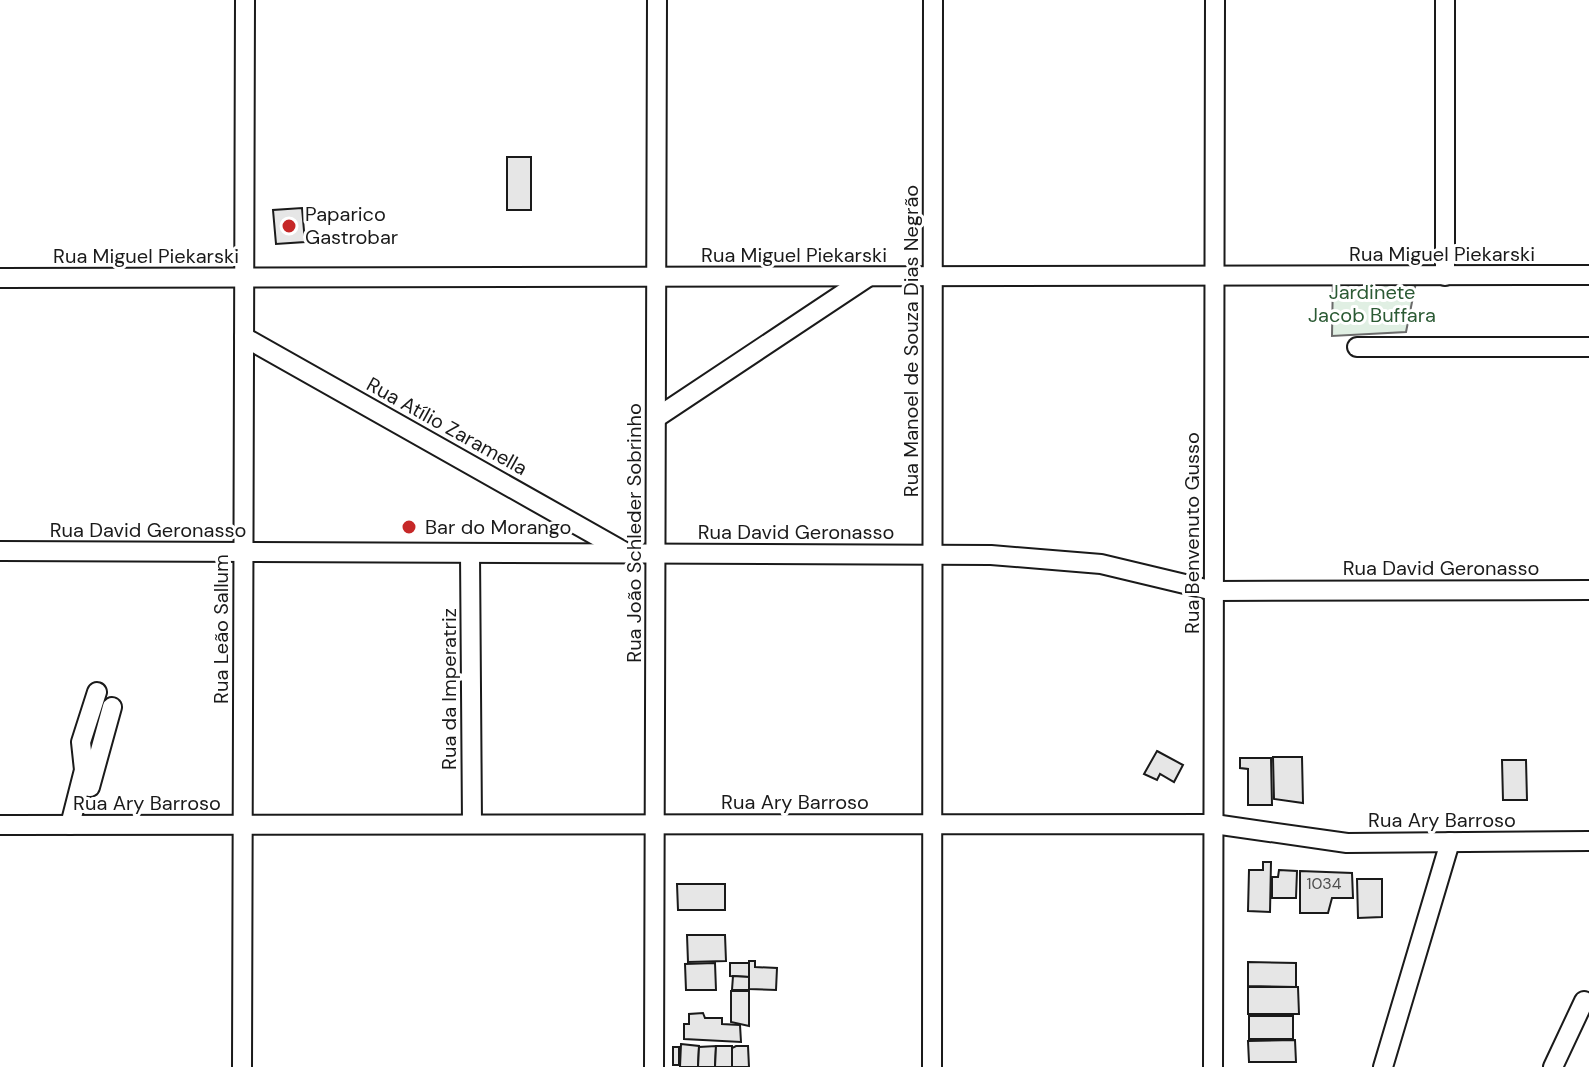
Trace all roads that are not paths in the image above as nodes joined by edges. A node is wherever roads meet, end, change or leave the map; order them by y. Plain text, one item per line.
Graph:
1 (245, 0) edge
2 (657, 0) edge
3 (933, 0) edge
4 (1215, 0) edge
5 (1445, 0) edge
6 (1589, 275) edge
7 (1215, 276) junction
8 (1445, 276) junction
9 (657, 277) junction
10 (868, 277) junction
11 (933, 277) junction
12 (0, 278) edge
13 (244, 278) junction
14 (244, 337) junction
15 (1357, 347) dead end
16 (1589, 347) edge
17 (656, 418) junction
18 (0, 551) edge
19 (243, 552) junction
20 (470, 553) junction
21 (628, 554) junction
22 (656, 554) junction
23 (933, 555) junction
24 (1589, 590) edge
25 (1214, 591) junction
26 (97, 692) dead end
27 (112, 707) dead end
28 (472, 824) junction
29 (655, 824) junction
30 (932, 824) junction
31 (1214, 824) junction
32 (0, 825) edge
33 (76, 825) junction
34 (243, 825) junction
35 (1589, 841) edge
36 (1450, 842) junction
37 (1584, 1001) dead end
38 (242, 1067) edge
39 (654, 1067) edge
40 (932, 1067) edge
41 (1213, 1067) edge
42 (1383, 1067) edge
43 (1553, 1067) edge

1 - 13 street, Rua Leão Sallum
2 - 9 street, Rua João Schleder Sobrinho
3 - 11 street, Rua Manoel de Souza Dias Negrão
4 - 7 street, Rua Benvenuto Gusso
5 - 8 street
6 - 8 street, Rua Miguel Piekarski
7 - 8 street, Rua Miguel Piekarski
7 - 11 street, Rua Miguel Piekarski
7 - 25 street, Rua Benvenuto Gusso
9 - 10 street, Rua Miguel Piekarski
9 - 13 street, Rua Miguel Piekarski
9 - 17 street, Rua João Schleder Sobrinho
10 - 11 street, Rua Miguel Piekarski
10 - 17 street
11 - 23 street, Rua Manoel de Souza Dias Negrão
12 - 13 street, Rua Miguel Piekarski
13 - 14 street, Rua Leão Sallum
14 - 19 street, Rua Leão Sallum
14 - 21 street, Rua Atílio Zaramella
15 - 16 street
17 - 22 street, Rua João Schleder Sobrinho
18 - 19 street, Rua David Geronasso
19 - 20 street, Rua David Geronasso
19 - 34 street, Rua Leão Sallum
20 - 21 street, Rua David Geronasso
20 - 28 street, Rua da Imperatriz
21 - 22 street, Rua David Geronasso
22 - 23 street, Rua David Geronasso
22 - 29 street, Rua João Schleder Sobrinho
23 - 25 street, Rua David Geronasso
23 - 30 street, Rua Manoel de Souza Dias Negrão
24 - 25 street, Rua David Geronasso
25 - 31 street, Rua Benvenuto Gusso
26 - 33 street
27 - 33 street
28 - 29 street, Rua Ary Barroso
28 - 34 street, Rua Ary Barroso
29 - 30 street, Rua Ary Barroso
29 - 39 street, Rua João Schleder Sobrinho
30 - 31 street, Rua Ary Barroso
30 - 40 street, Rua Manoel de Souza Dias Negrão
31 - 36 street, Rua Ary Barroso
31 - 41 street, Rua Benvenuto Gusso
32 - 33 street, Rua Ary Barroso
33 - 34 street, Rua Ary Barroso
34 - 38 street, Rua Leão Sallum
35 - 36 street, Rua Ary Barroso
36 - 42 street
37 - 43 street

